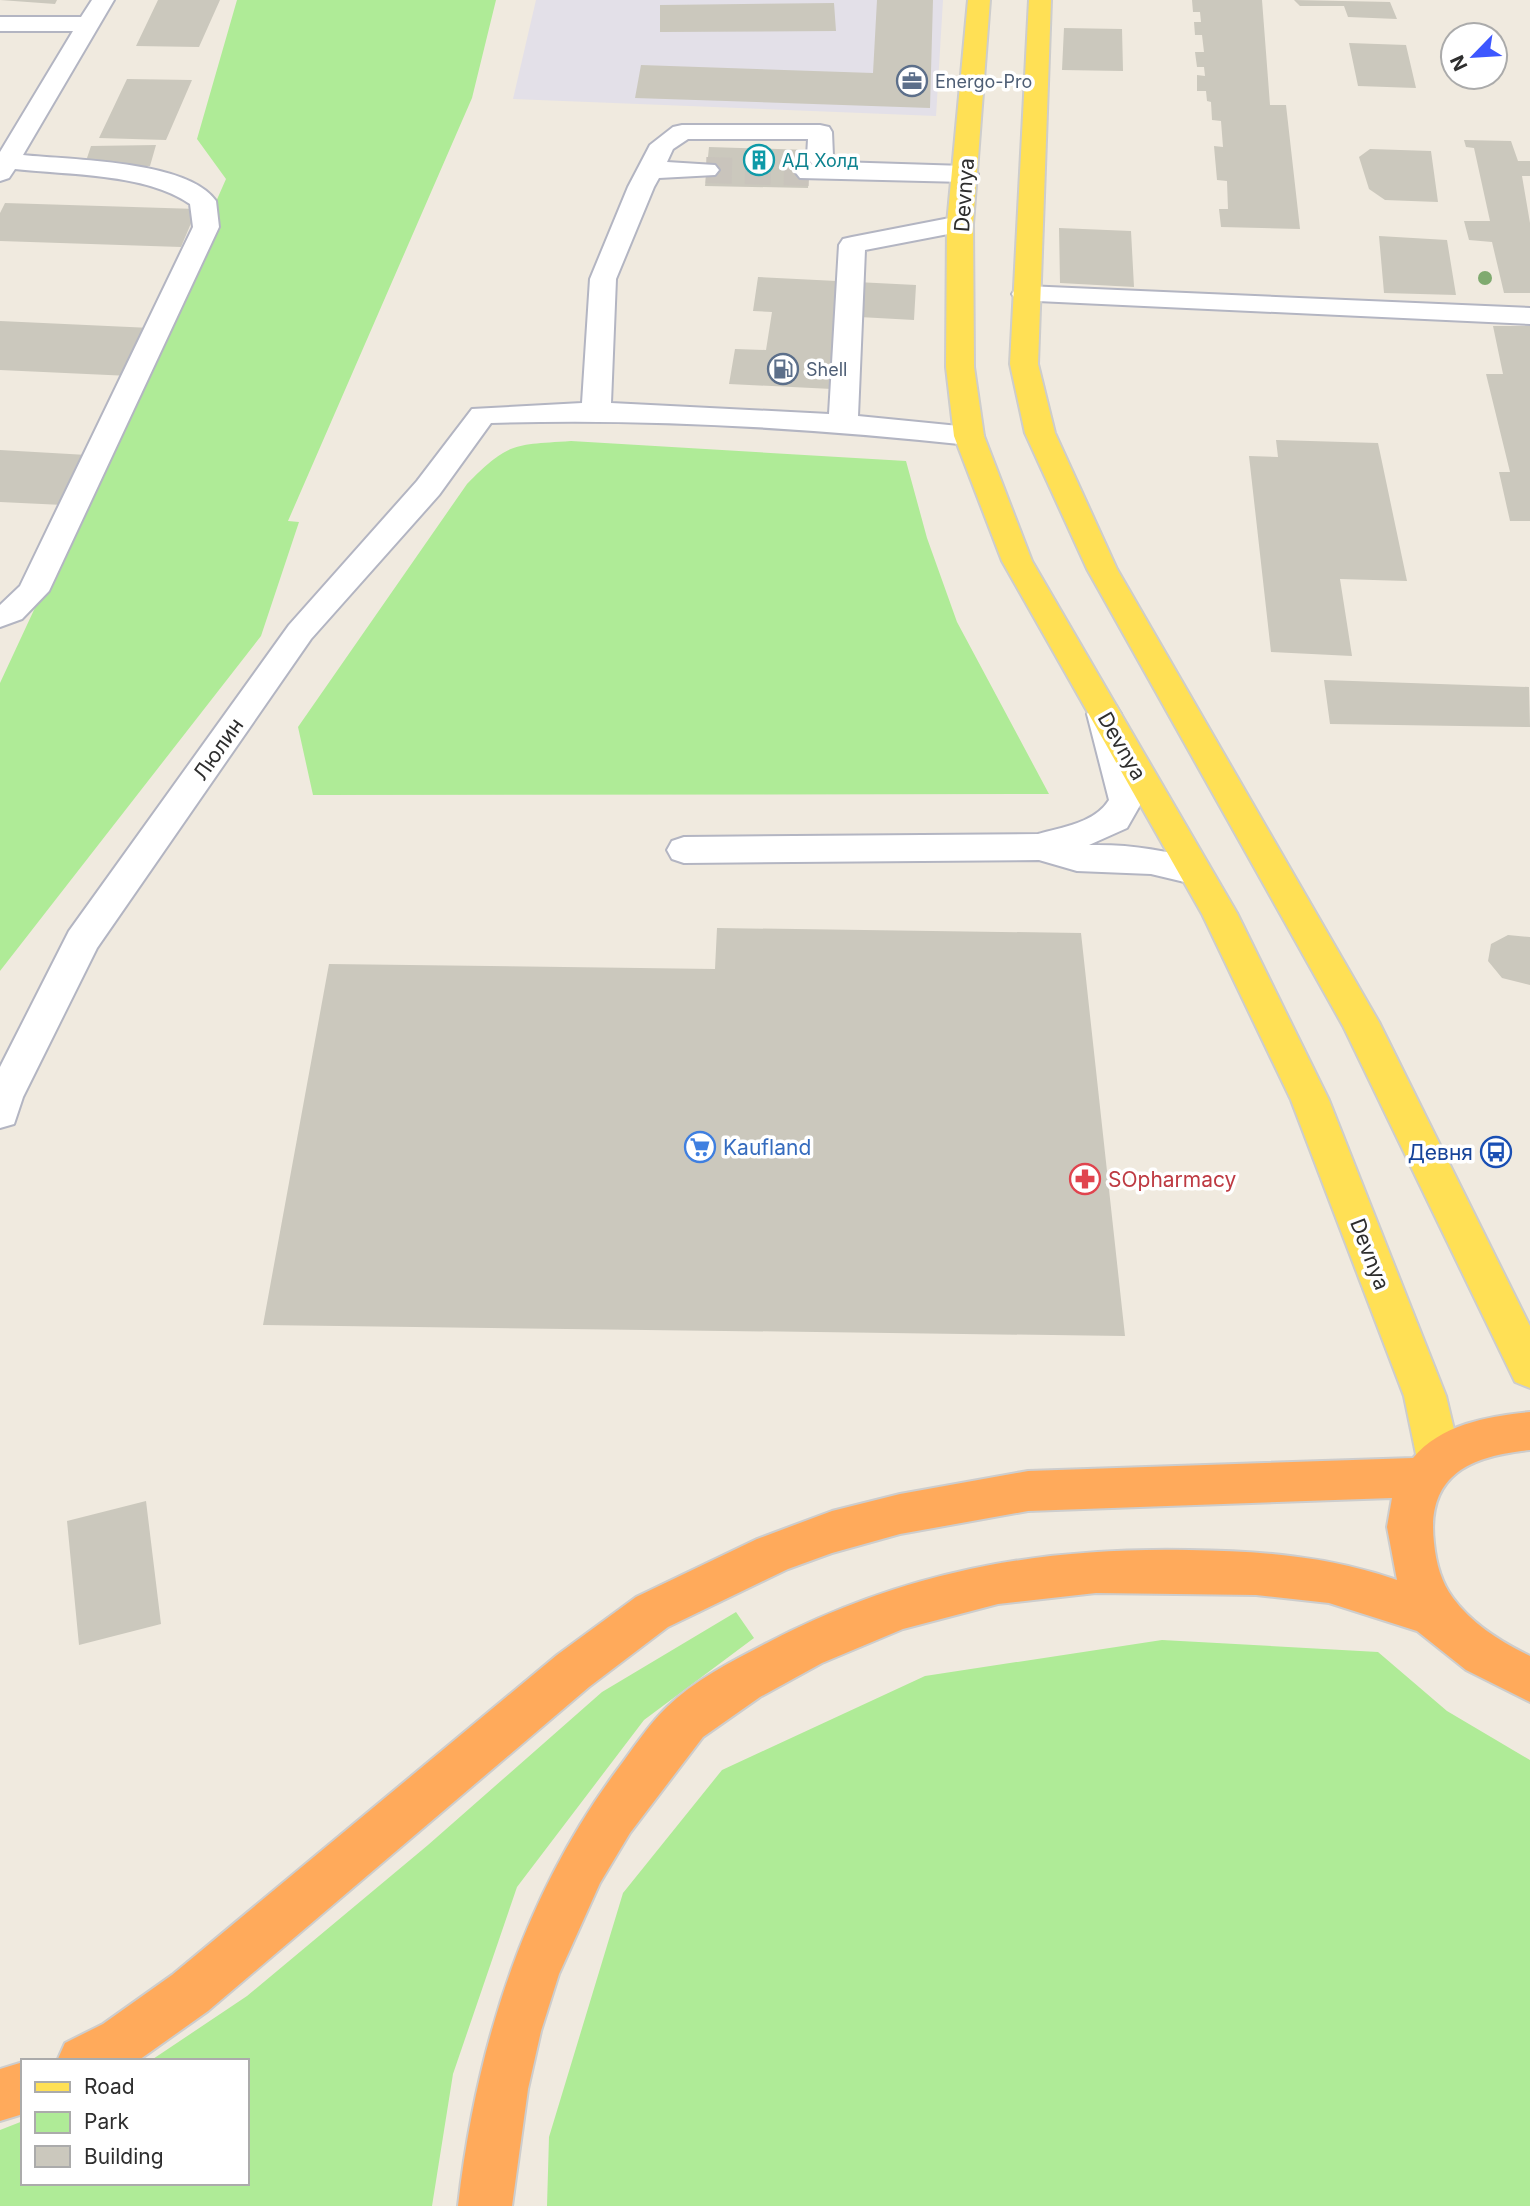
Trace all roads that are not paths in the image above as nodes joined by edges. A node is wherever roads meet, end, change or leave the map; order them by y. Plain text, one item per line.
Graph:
1 (103, 0) edge
2 (979, 0) edge
3 (1040, 0) edge
4 (0, 24) edge
5 (89, 24) junction
6 (3, 167) edge
7 (651, 170) junction
8 (706, 170) tunnel mouth
9 (965, 174) junction
10 (960, 224) junction
11 (1026, 294) junction
12 (1530, 316) edge
13 (597, 411) junction
14 (843, 423) junction
15 (969, 436) junction
16 (0, 617) edge
17 (1104, 714) junction
18 (1039, 847) junction
19 (684, 850) dead end
20 (1193, 871) junction
21 (0, 1113) edge
22 (1530, 1369) edge
23 (1530, 1431) edge
24 (1431, 1468) junction
25 (1442, 1619) junction
26 (1530, 1679) edge
27 (87, 2059) edge
28 (21, 2089) edge
29 (0, 2095) edge
30 (485, 2206) edge

1 - 5 lane
2 - 9 main road, Devnya
3 - 11 main road
4 - 5 lane
5 - 6 lane
6 - 16 lane
7 - 8 lane
7 - 9 lane
7 - 13 lane
9 - 10 main road, Devnya
10 - 14 lane
10 - 15 main road, Devnya
11 - 12 lane
11 - 22 main road
13 - 14 lane
13 - 21 lane, Люлин
14 - 15 lane
15 - 17 main road, Devnya
17 - 18 lane
17 - 20 main road, Devnya
18 - 19 lane
18 - 20 lane
20 - 24 main road, Devnya
23 - 24 highway
24 - 25 highway
24 - 27 highway
25 - 26 highway
25 - 30 highway
28 - 29 highway

